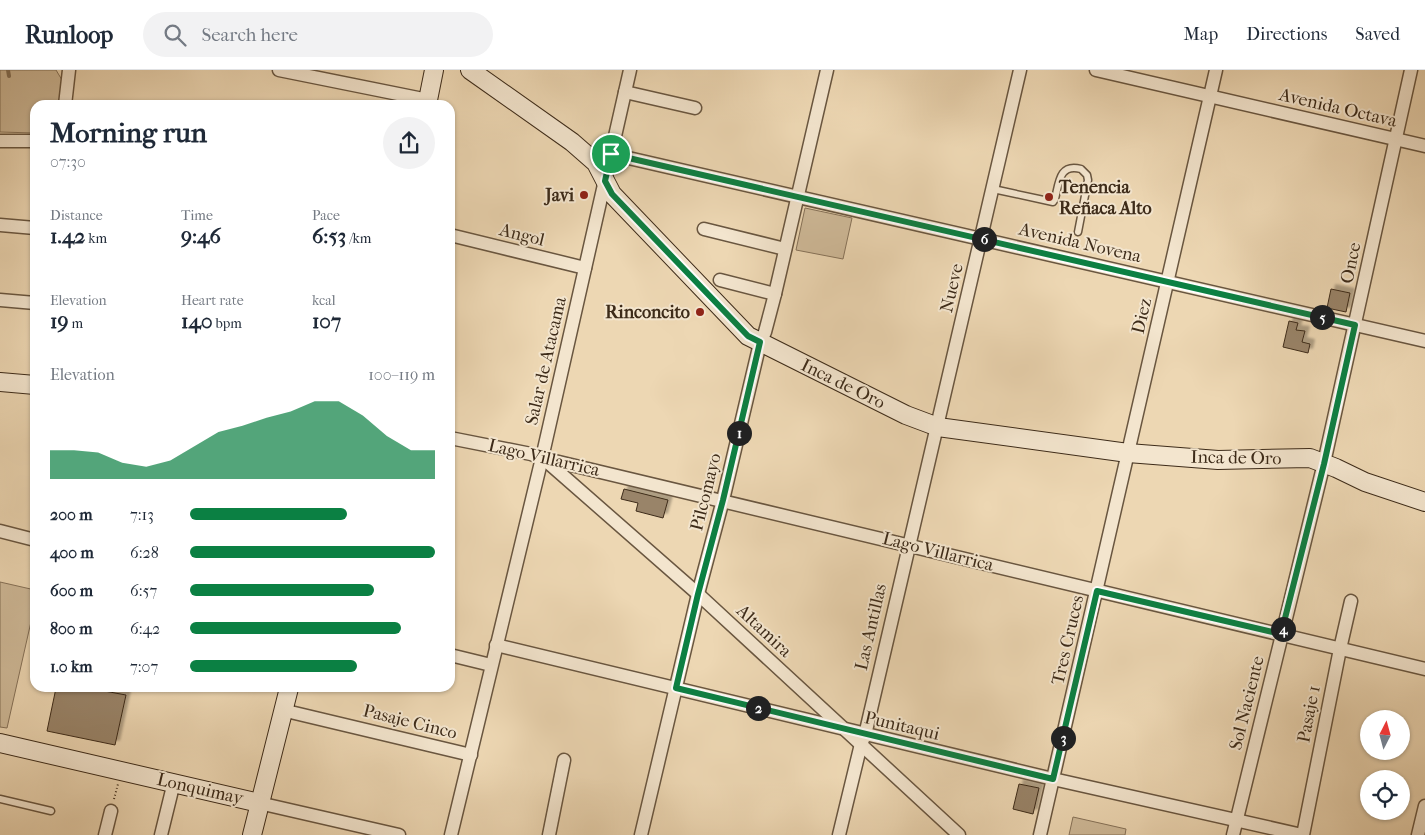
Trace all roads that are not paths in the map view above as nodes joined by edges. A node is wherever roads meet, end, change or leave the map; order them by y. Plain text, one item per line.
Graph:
1 (69, 70) edge
2 (280, 70) edge
3 (434, 70) edge
4 (470, 70) edge
5 (630, 70) edge
6 (827, 70) edge
7 (1020, 70) edge
8 (1096, 70) edge
9 (1216, 70) edge
10 (1411, 70) edge
11 (625, 92) junction
12 (1210, 97) junction
13 (66, 100) edge
14 (418, 100) edge
15 (427, 100) edge
16 (694, 108) dead end
17 (1395, 139) junction
18 (0, 141) edge
19 (30, 141) edge
20 (1425, 146) edge
21 (611, 154) junction
22 (605, 181) junction
23 (993, 189) junction
24 (798, 197) junction
25 (0, 225) edge
26 (30, 228) edge
27 (704, 229) dead end
28 (1078, 232) dead end
29 (455, 236) edge
30 (981, 238) junction
31 (785, 250) junction
32 (585, 268) junction
33 (720, 280) dead end
34 (1168, 282) junction
35 (775, 294) junction
36 (0, 300) edge
37 (30, 303) edge
38 (1355, 325) junction
39 (1425, 341) edge
40 (760, 342) junction
41 (0, 382) edge
42 (30, 385) edge
43 (938, 427) junction
44 (455, 439) edge
45 (1128, 453) junction
46 (542, 458) junction
47 (1324, 464) junction
48 (723, 500) junction
49 (1425, 502) edge
50 (0, 532) edge
51 (30, 537) edge
52 (908, 545) junction
53 (1097, 591) junction
54 (698, 594) junction
55 (1351, 601) dead end
56 (1281, 634) junction
57 (496, 645) junction
58 (1340, 649) junction
59 (455, 655) edge
60 (491, 665) junction
61 (1425, 669) edge
62 (676, 688) junction
63 (288, 692) edge
64 (282, 710) junction
65 (844, 730) junction
66 (863, 739) junction
67 (0, 743) edge
68 (471, 755) junction
69 (564, 760) dead end
70 (1053, 779) junction
71 (174, 782) junction
72 (0, 799) edge
73 (259, 803) junction
74 (1425, 806) edge
75 (51, 811) dead end
76 (111, 811) road end
77 (1236, 821) junction
78 (105, 835) edge
79 (161, 835) edge
80 (252, 835) edge
81 (399, 835) edge
82 (451, 835) edge
83 (549, 835) edge
84 (641, 835) edge
85 (839, 835) edge
86 (959, 835) edge
87 (1040, 835) edge
88 (1233, 835) edge
89 (1302, 835) edge
90 (1418, 835) edge

1 - 13 street
2 - 14 street
3 - 15 street
4 - 22 street, Inca de Oro
5 - 11 street, Salar de Atacama
6 - 24 street, Pilcomayo
7 - 23 street, Nueve
8 - 12 street, Avenida Octava
9 - 12 street, Diez
10 - 17 street, Once
11 - 16 street
11 - 21 street, Salar de Atacama
12 - 17 street, Avenida Octava
12 - 34 street, Diez
17 - 20 street, Avenida Octava
17 - 38 street, Once
18 - 19 street
21 - 22 street, Salar de Atacama
21 - 24 street, Avenida Novena
22 - 32 street, Salar de Atacama
22 - 40 street, Inca de Oro
23 - 28 lane
23 - 30 street, Nueve
24 - 30 street, Avenida Novena
24 - 31 street, Pilcomayo
25 - 26 street
27 - 31 street
29 - 32 street, Angol
30 - 34 street, Avenida Novena
30 - 43 street, Nueve
31 - 35 street, Pilcomayo
32 - 46 street, Salar de Atacama
33 - 35 street
34 - 38 street, Avenida Novena
34 - 45 street, Diez
35 - 40 street, Pilcomayo
36 - 37 street
38 - 39 street, Avenida Novena
38 - 47 street, Once
40 - 43 street, Inca de Oro
40 - 48 street, Pilcomayo
41 - 42 street
43 - 45 street, Inca de Oro
43 - 52 street, Las Antillas
44 - 46 street, Lago Villarrica
45 - 47 street, Inca de Oro
45 - 53 street, Tres Cruces
46 - 48 street, Lago Villarrica
46 - 54 street, Altamira
46 - 57 street, Salar de Atacama
47 - 49 street, Inca de Oro
47 - 56 street, Sol Naciente
48 - 52 street, Lago Villarrica
48 - 54 street, Pilcomayo
50 - 51 street
52 - 53 street, Lago Villarrica
52 - 66 street, Las Antillas
53 - 56 street, Lago Villarrica
53 - 70 street, Tres Cruces
54 - 62 street, Pilcomayo
54 - 65 street, Altamira
55 - 58 street, Pasaje 1
56 - 58 street, Lago Villarrica
56 - 77 street, Sol Naciente
57 - 60 street, Salar de Atacama
57 - 62 street, Punitaqui
58 - 61 street, Lago Villarrica
58 - 89 street, Pasaje 1
59 - 60 street
60 - 68 street, Salar de Atacama
62 - 65 street, Punitaqui
62 - 84 street, Pilcomayo
63 - 64 street
64 - 68 street, Pasaje Cinco
64 - 73 street
65 - 66 street, Punitaqui
66 - 70 street, Punitaqui
66 - 85 street, Las Antillas
66 - 86 street
67 - 71 street, Lonquimay
68 - 82 street, Salar de Atacama
69 - 83 street
70 - 77 street, Punitaqui
70 - 87 street, Tres Cruces
71 - 73 street, Lonquimay
71 - 79 street
72 - 75 lane
73 - 80 street
73 - 81 street, Lonquimay
74 - 90 street
76 - 78 street
77 - 88 street, Sol Naciente
77 - 89 street, Punitaqui

